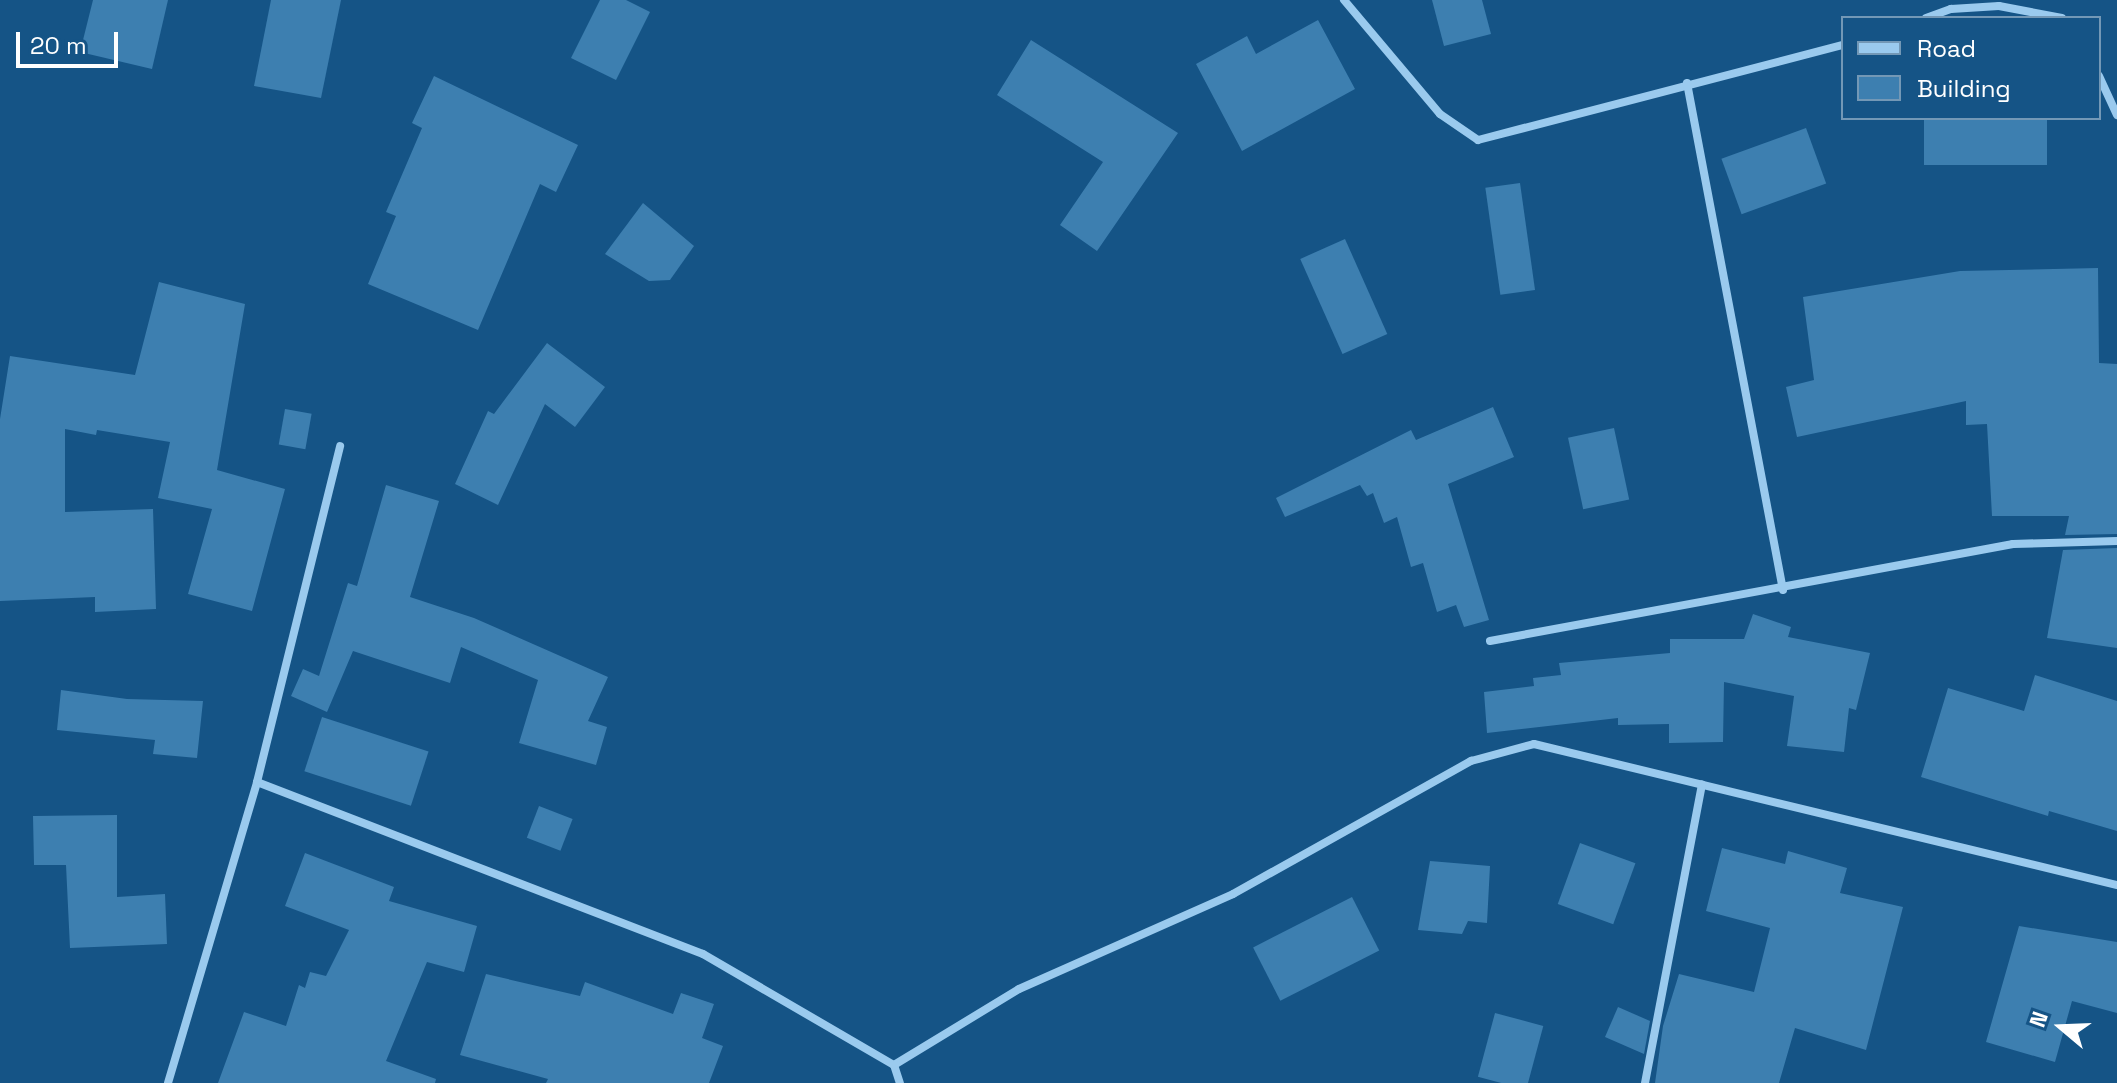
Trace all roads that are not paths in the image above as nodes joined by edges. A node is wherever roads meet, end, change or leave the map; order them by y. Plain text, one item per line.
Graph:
1 (1344, 0) edge
2 (1932, 16) edge
3 (2052, 16) edge
4 (1841, 45) edge
5 (2101, 80) edge
6 (1687, 83) junction
7 (2117, 115) edge
8 (340, 446) dead end
9 (2117, 541) edge
10 (1783, 590) junction
11 (1490, 641) dead end
12 (257, 782) junction
13 (1702, 784) junction
14 (2117, 885) edge
15 (894, 1065) junction
16 (168, 1083) edge
17 (900, 1083) edge
18 (1645, 1083) edge

1 - 6 street
2 - 3 street
4 - 6 street
5 - 7 street
6 - 10 street
8 - 12 street
9 - 10 street
10 - 11 street
12 - 15 street
12 - 16 street
13 - 14 street
13 - 15 street
13 - 18 street
15 - 17 street

